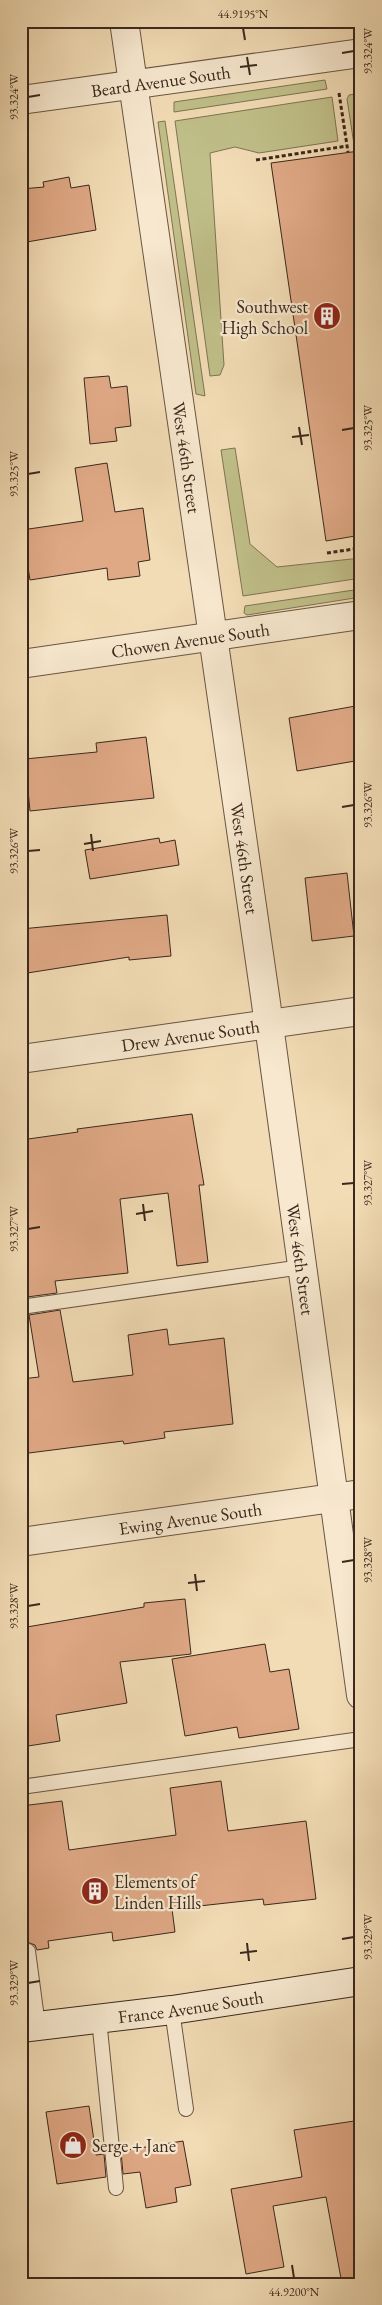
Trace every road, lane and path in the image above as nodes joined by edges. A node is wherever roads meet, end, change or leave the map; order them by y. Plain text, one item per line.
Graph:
1 (124, 21) edge
2 (361, 53) edge
3 (133, 84) junction
4 (339, 93) dead end
5 (21, 100) edge
6 (347, 146) junction
7 (348, 152) dead end
8 (256, 160) dead end
9 (361, 548) edge
10 (327, 553) dead end
11 (361, 615) edge
12 (212, 637) junction
13 (21, 664) edge
14 (361, 1011) edge
15 (268, 1024) junction
16 (21, 1059) edge
17 (302, 1267) junction
18 (21, 1306) edge
19 (361, 1494) edge
20 (333, 1498) junction
21 (21, 1542) edge
22 (361, 1695) edge
23 (361, 1739) edge
24 (21, 1787) edge
25 (28, 1952) dead end
26 (361, 1981) edge
27 (172, 2010) junction
28 (99, 2019) junction
29 (30, 2027) edge
30 (186, 2110) dead end
31 (116, 2188) dead end

1 - 3 street, West 46th Street
2 - 3 street, Beard Avenue South
3 - 5 street, Beard Avenue South
3 - 12 street, West 46th Street
4 - 6 path
6 - 7 path
6 - 8 path
9 - 10 path
11 - 12 street, Chowen Avenue South
12 - 13 street, Chowen Avenue South
12 - 15 street, West 46th Street
14 - 15 street, Drew Avenue South
15 - 16 street, Drew Avenue South
15 - 17 street, West 46th Street
17 - 18 lane
17 - 20 street, West 46th Street
19 - 20 street, Ewing Avenue South
20 - 21 street, Ewing Avenue South
20 - 22 street, West 46th Street
23 - 24 lane
25 - 29 lane
26 - 27 street, France Avenue South
27 - 28 street, France Avenue South
27 - 30 lane
28 - 29 street, France Avenue South
28 - 31 lane

